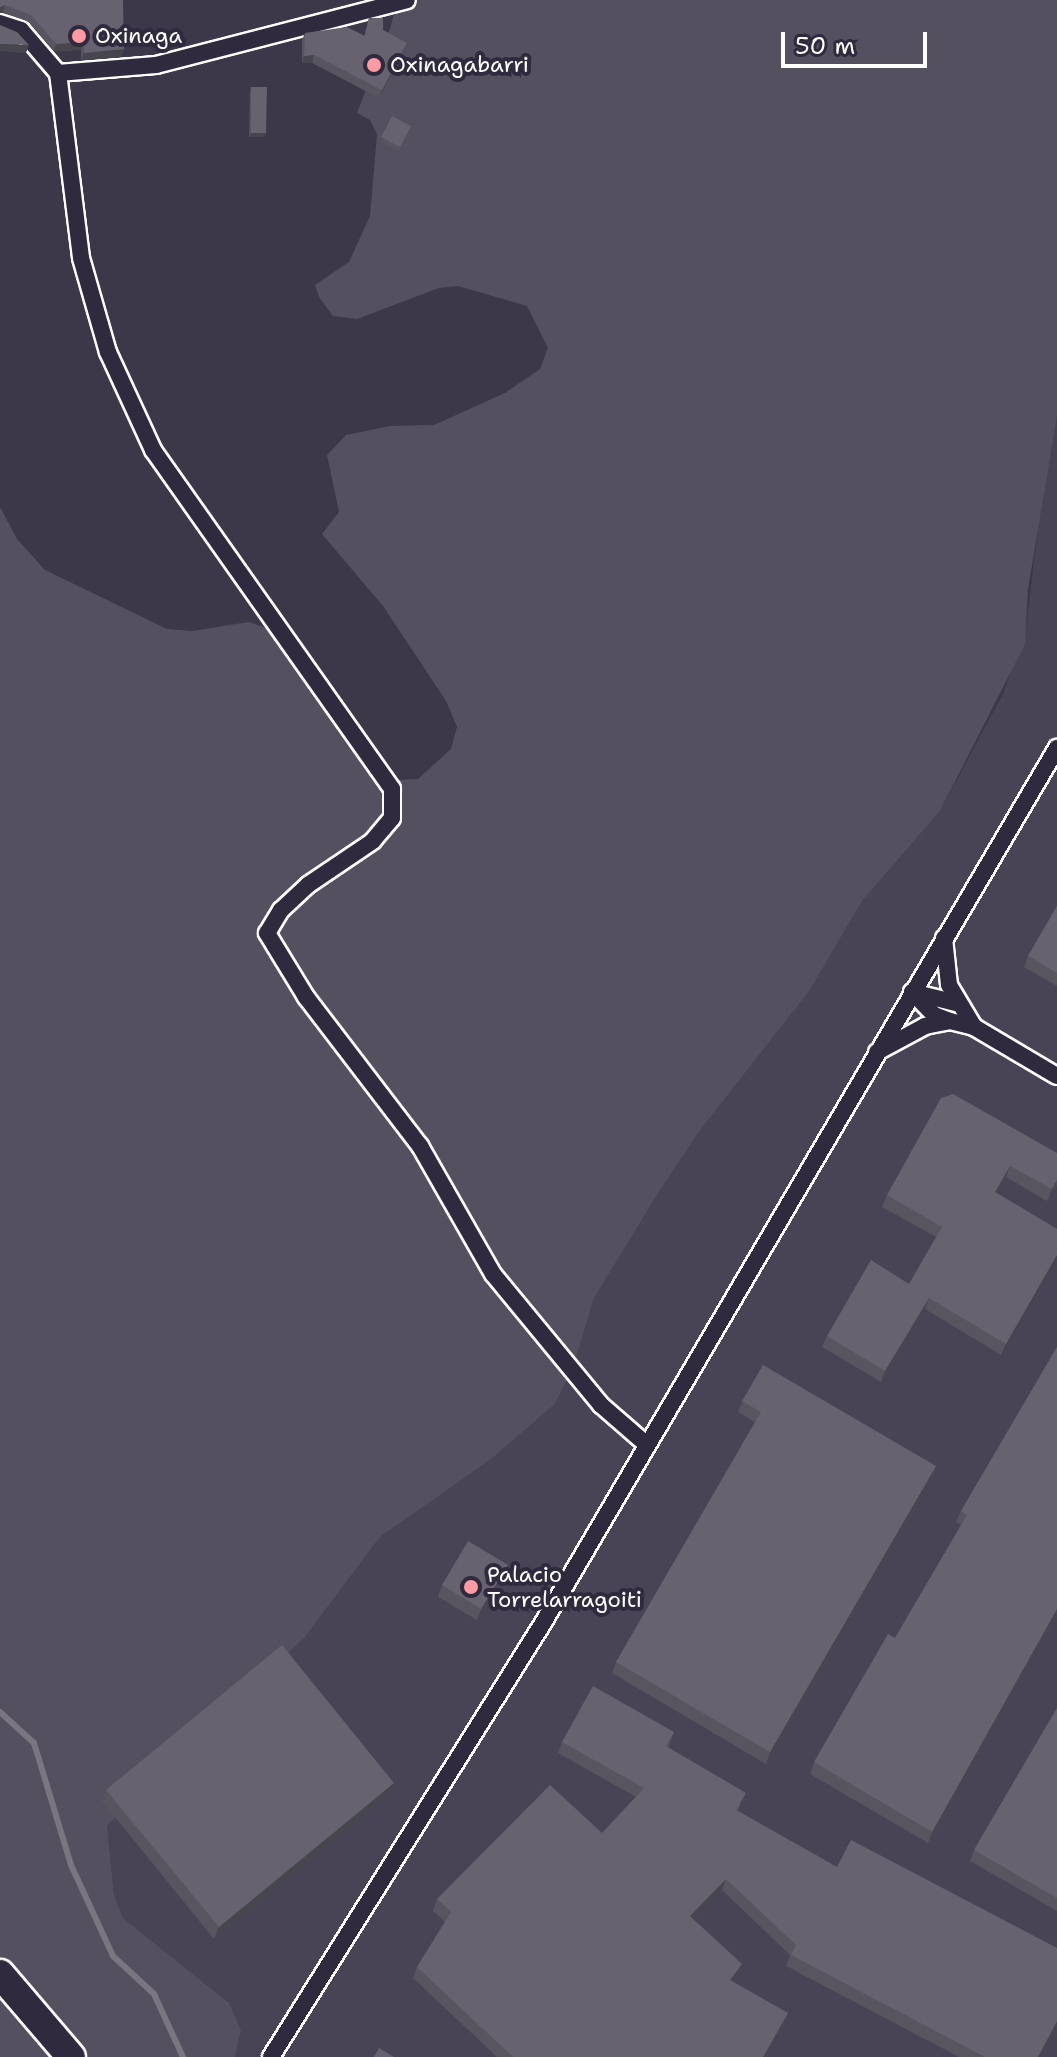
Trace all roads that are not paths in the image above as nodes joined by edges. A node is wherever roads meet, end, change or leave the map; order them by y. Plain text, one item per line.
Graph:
1 (407, 0) edge
2 (0, 23) edge
3 (58, 73) junction
4 (1057, 748) edge
5 (944, 938) junction
6 (912, 992) junction
7 (956, 1003) junction
8 (950, 1021) junction
9 (974, 1027) junction
10 (877, 1052) junction
11 (1057, 1076) edge
12 (647, 1445) junction
13 (0, 1974) edge
14 (71, 2057) edge
15 (271, 2057) edge

1 - 3 street
2 - 3 street
3 - 12 street
4 - 5 street
5 - 6 street
5 - 7 street
6 - 7 street
6 - 8 street
6 - 10 street
7 - 9 street
8 - 9 street
8 - 10 street
9 - 11 street
10 - 12 street
12 - 15 street
13 - 14 highway

